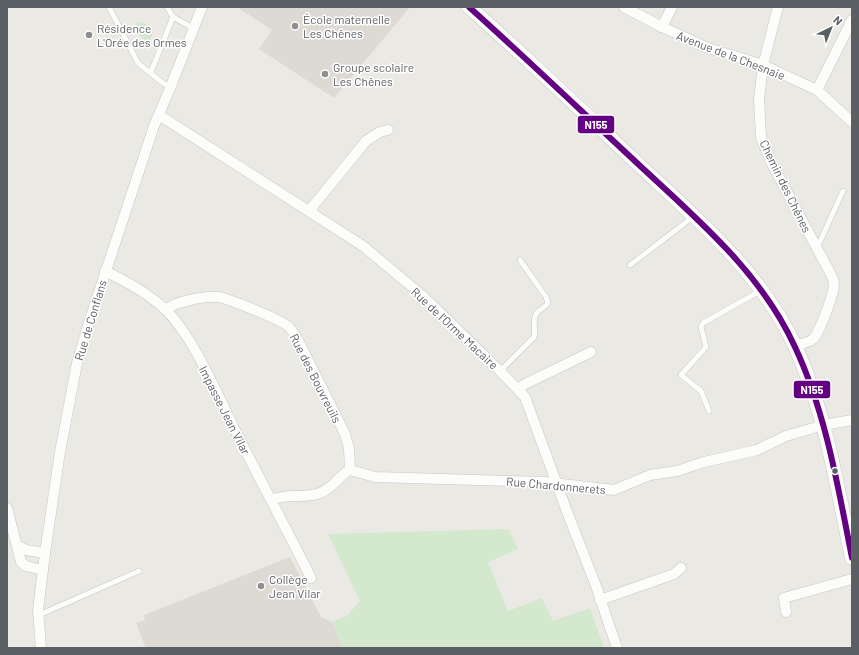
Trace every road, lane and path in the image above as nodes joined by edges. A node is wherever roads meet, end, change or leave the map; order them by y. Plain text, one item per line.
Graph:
1 (109, 7) edge
2 (167, 7) edge
3 (202, 7) edge
4 (469, 7) edge
5 (624, 7) edge
6 (672, 7) edge
7 (778, 7) edge
8 (173, 17) junction
9 (852, 20) edge
10 (662, 27) junction
11 (193, 28) junction
12 (763, 65) junction
13 (151, 72) junction
14 (171, 86) junction
15 (817, 90) junction
16 (159, 115) junction
17 (852, 122) edge
18 (388, 130) dead end
19 (843, 191) dead end
20 (309, 211) junction
21 (694, 216) junction
22 (817, 248) junction
23 (520, 260) dead end
24 (630, 265) dead end
25 (105, 271) junction
26 (761, 290) junction
27 (166, 310) junction
28 (795, 345) junction
29 (591, 352) dead end
30 (500, 370) junction
31 (518, 389) junction
32 (709, 411) dead end
33 (852, 420) edge
34 (824, 425) junction
35 (350, 470) junction
36 (557, 484) junction
37 (271, 500) junction
38 (7, 508) edge
39 (17, 545) junction
40 (45, 552) junction
41 (852, 558) edge
42 (681, 568) dead end
43 (43, 570) junction
44 (139, 571) dead end
45 (311, 578) dead end
46 (852, 579) edge
47 (600, 600) junction
48 (786, 612) dead end
49 (39, 615) junction
50 (41, 648) edge
51 (617, 648) edge

1 - 13 lane
2 - 8 lane
3 - 11 street, Rue de Conflans
4 - 21 main road
5 - 10 street, Avenue de la Chesnaie
6 - 10 street
7 - 12 street, Chemin des Chênes
8 - 11 lane
8 - 13 lane
9 - 15 street
10 - 12 street, Avenue de la Chesnaie
11 - 14 street, Rue de Conflans
12 - 15 street, Avenue de la Chesnaie
12 - 22 street, Chemin des Chênes
13 - 14 lane
14 - 16 street, Rue de Conflans
15 - 17 street, Avenue de la Chesnaie
16 - 20 street, Rue de l'Orme Macaire
16 - 25 street, Rue de Conflans
18 - 20 street
19 - 22 lane
20 - 30 street, Rue de l'Orme Macaire
21 - 24 lane
21 - 26 main road
22 - 28 street, Chemin des Chênes
23 - 30 lane
25 - 27 street, Impasse Jean Vilar
25 - 40 street, Rue de Conflans
26 - 28 main road
26 - 32 lane
27 - 35 street, Rue des Bouvreuils
27 - 37 street, Impasse Jean Vilar
28 - 34 main road
29 - 31 street
30 - 31 street, Rue de l'Orme Macaire
31 - 36 street, Rue de l'Orme Macaire
33 - 34 street, Rue Chardonnerets
34 - 36 street, Rue Chardonnerets
34 - 41 main road
35 - 36 street, Rue Chardonnerets
35 - 37 street
36 - 47 street, Rue de l'Orme Macaire
37 - 45 street, Impasse Jean Vilar
38 - 39 street
39 - 40 street
39 - 43 street
40 - 43 street, Rue de Conflans
42 - 47 street
43 - 49 street, Rue de Conflans
44 - 49 lane
46 - 48 street
47 - 51 street, Rue de l'Orme Macaire
49 - 50 street, Rue de Conflans

